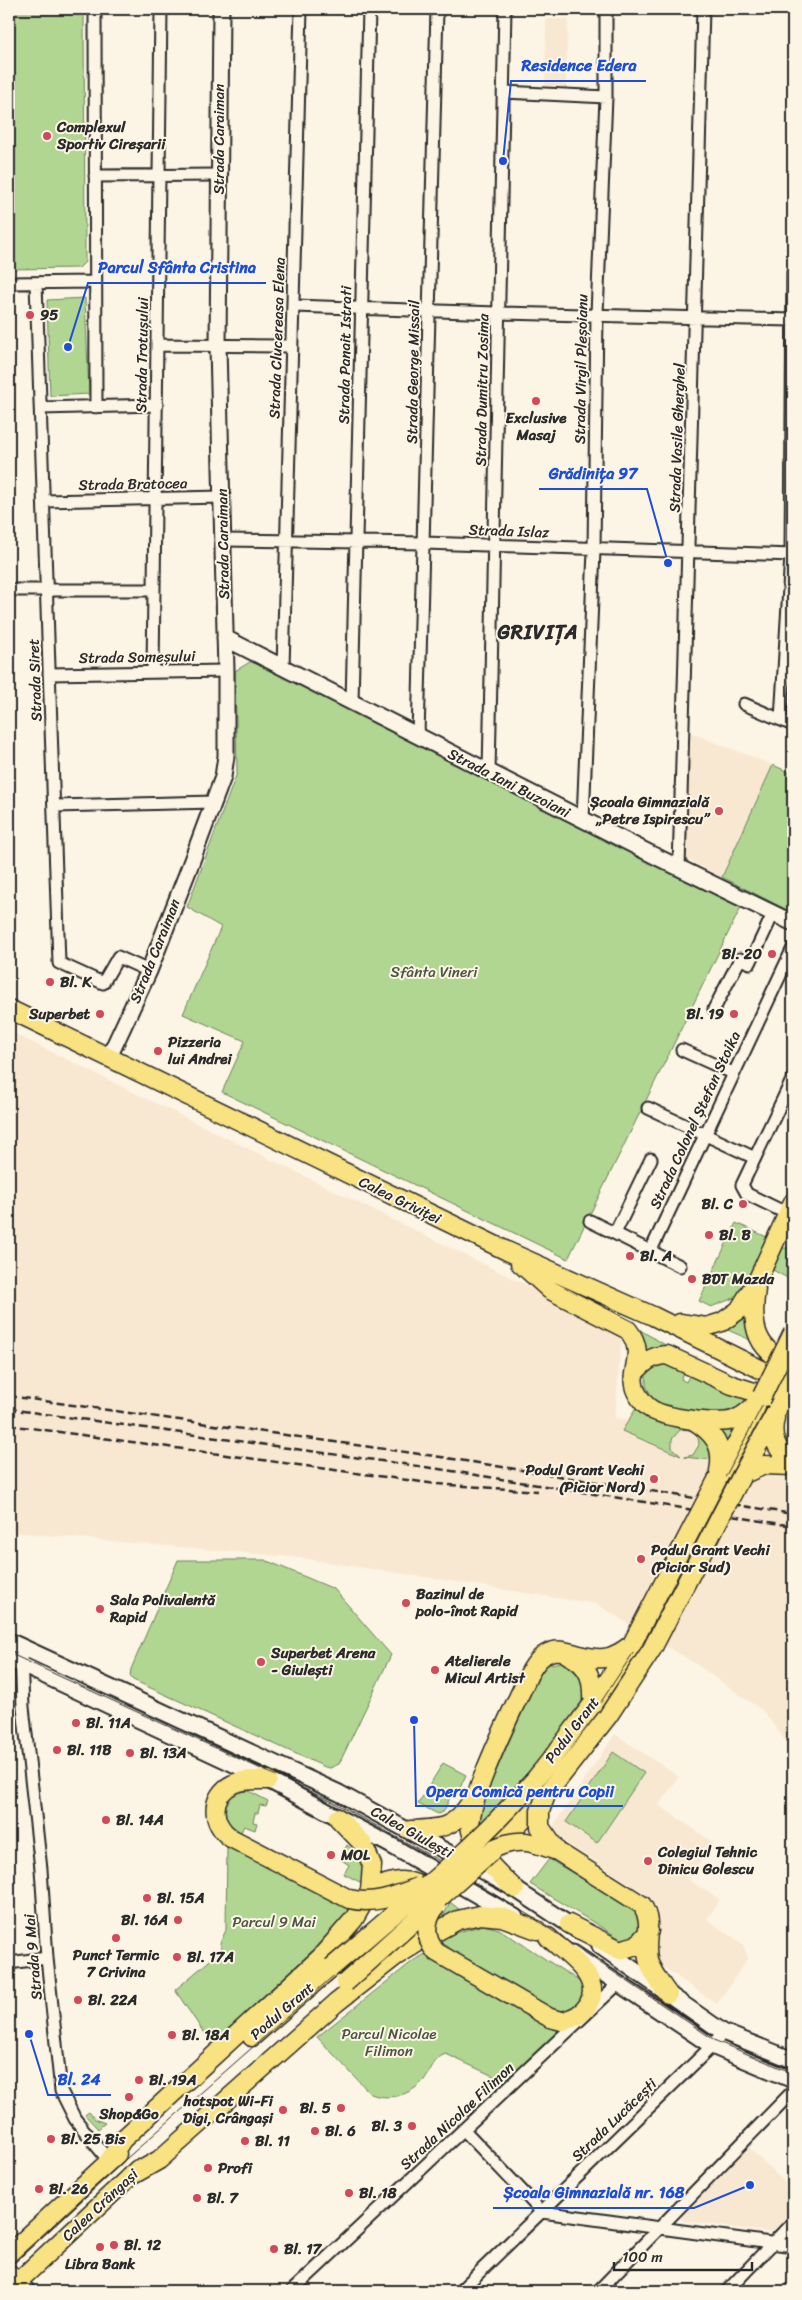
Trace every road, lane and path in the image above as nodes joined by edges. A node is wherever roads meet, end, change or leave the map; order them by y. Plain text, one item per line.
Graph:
1 (95, 9) edge
2 (161, 9) edge
3 (220, 9) edge
4 (300, 9) edge
5 (369, 9) edge
6 (437, 9) edge
7 (505, 9) edge
8 (606, 9) edge
9 (703, 9) edge
10 (504, 92) junction
11 (606, 97) junction
12 (158, 175) junction
13 (95, 176) junction
14 (219, 176) junction
15 (793, 272) edge
16 (94, 282) junction
17 (9, 283) edge
18 (36, 283) junction
19 (294, 306) junction
20 (360, 309) junction
21 (429, 311) junction
22 (497, 313) junction
23 (597, 314) junction
24 (696, 316) junction
25 (793, 320) edge
26 (158, 345) junction
27 (218, 346) junction
28 (292, 346) junction
29 (156, 405) junction
30 (96, 406) junction
31 (41, 408) junction
32 (222, 497) junction
33 (156, 499) junction
34 (44, 501) junction
35 (223, 540) junction
36 (285, 541) junction
37 (354, 543) junction
38 (424, 543) junction
39 (495, 546) junction
40 (594, 550) junction
41 (688, 553) junction
42 (792, 556) edge
43 (9, 590) edge
44 (47, 590) junction
45 (154, 590) junction
46 (225, 638) junction
47 (790, 645) edge
48 (254, 653) junction
49 (283, 668) junction
50 (226, 671) junction
51 (153, 672) junction
52 (49, 674) junction
53 (352, 702) junction
54 (744, 704) dead end
55 (781, 720) junction
56 (793, 725) edge
57 (418, 736) junction
58 (489, 772) junction
59 (214, 802) junction
60 (55, 806) junction
61 (583, 820) junction
62 (679, 868) junction
63 (773, 914) junction
64 (793, 924) edge
65 (793, 948) edge
66 (148, 971) junction
67 (788, 973) edge
68 (9, 1009) edge
69 (714, 1009) dead end
70 (682, 1050) dead end
71 (109, 1057) junction
72 (732, 1074) junction
73 (793, 1078) edge
74 (648, 1108) dead end
75 (706, 1134) junction
76 (755, 1158) junction
77 (651, 1159) dead end
78 (791, 1208) edge
79 (590, 1221) dead end
80 (615, 1233) junction
81 (651, 1250) junction
82 (507, 1251) junction
83 (680, 1266) dead end
84 (758, 1279) junction
85 (653, 1316) junction
86 (793, 1334) edge
87 (704, 1341) junction
88 (775, 1359) junction
89 (793, 1361) edge
90 (793, 1367) edge
91 (634, 1373) junction
92 (793, 1377) edge
93 (793, 1386) edge
94 (762, 1396) junction
95 (786, 1406) edge
96 (688, 1418) junction
97 (793, 1465) edge
98 (742, 1475) junction
99 (717, 1480) junction
100 (9, 1641) edge
101 (632, 1644) junction
102 (29, 1650) junction
103 (561, 1651) junction
104 (15, 1662) edge
105 (592, 1705) junction
106 (268, 1780) junction
107 (477, 1793) junction
108 (546, 1795) junction
109 (338, 1818) junction
110 (410, 1830) junction
111 (495, 1848) junction
112 (557, 1851) junction
113 (431, 1882) junction
114 (515, 1889) junction
115 (370, 1891) junction
116 (447, 1893) junction
117 (569, 1924) junction
118 (437, 1931) junction
119 (649, 1931) junction
120 (542, 1934) junction
121 (47, 1958) junction
122 (9, 1963) edge
123 (619, 1983) junction
124 (668, 1994) junction
125 (723, 2032) junction
126 (712, 2046) junction
127 (793, 2060) edge
128 (793, 2080) edge
129 (793, 2091) edge
130 (176, 2103) joint
131 (190, 2118) joint
132 (464, 2130) junction
133 (109, 2161) junction
134 (129, 2177) junction
135 (542, 2212) junction
136 (793, 2222) edge
137 (658, 2229) junction
138 (772, 2244) junction
139 (793, 2246) edge
140 (9, 2254) edge
141 (16, 2284) edge
142 (292, 2291) edge
143 (460, 2291) edge
144 (598, 2291) edge
145 (727, 2291) edge

1 - 13 street
2 - 12 street, Strada Trotușului
3 - 14 main road, Strada Caraiman
4 - 19 street, Strada Clucereasa Elena
5 - 20 street, Strada Panait Istrati
6 - 21 street, Strada George Missail
7 - 10 street, Strada Dumitru Zosima
8 - 11 street, Strada Virgil Pleșoianu
9 - 24 street, Strada Vasile Gherghel
10 - 11 street
10 - 22 street, Strada Dumitru Zosima
11 - 23 street, Strada Virgil Pleșoianu
12 - 13 street
12 - 14 street
12 - 26 street, Strada Trotușului
13 - 16 street
14 - 27 main road, Strada Caraiman
15 - 25 street
16 - 18 street
16 - 30 street
17 - 18 street
18 - 31 street, Strada Siret
19 - 20 street
19 - 28 street, Strada Clucereasa Elena
20 - 21 street
20 - 37 street, Strada Panait Istrati
21 - 22 street
21 - 38 street, Strada George Missail
22 - 23 street
22 - 39 street, Strada Dumitru Zosima
23 - 24 street
23 - 40 street, Strada Virgil Pleșoianu
24 - 25 street
24 - 41 street, Strada Vasile Gherghel
25 - 42 street
26 - 27 street
26 - 29 street, Strada Trotușului
27 - 28 street
27 - 32 main road, Strada Caraiman
28 - 36 street, Strada Clucereasa Elena
29 - 30 street
29 - 33 street, Strada Trotușului
30 - 31 street
31 - 34 street, Strada Siret
32 - 33 street, Strada Bratocea
32 - 35 main road, Strada Caraiman
33 - 34 street, Strada Bratocea
33 - 45 street, Strada Trotușului
34 - 44 street, Strada Siret
35 - 36 street, Strada Islaz
35 - 46 main road, Strada Caraiman
36 - 37 street, Strada Islaz
36 - 49 street, Strada Clucereasa Elena
37 - 38 street, Strada Islaz
37 - 53 street, Strada Panait Istrati
38 - 39 street, Strada Islaz
38 - 57 street, Strada George Missail
39 - 40 street, Strada Islaz
39 - 58 street, Strada Dumitru Zosima
40 - 41 street, Strada Islaz
40 - 61 street, Strada Virgil Pleșoianu
41 - 42 street, Strada Islaz
41 - 62 street, Strada Vasile Gherghel
42 - 47 street
43 - 44 street
44 - 45 street
44 - 52 street, Strada Siret
45 - 51 street, Strada Trotușului
46 - 48 main road, Strada Iani Buzoiani
46 - 50 main road, Strada Caraiman
47 - 55 street
48 - 49 main road, Strada Iani Buzoiani
48 - 50 main road
49 - 53 main road, Strada Iani Buzoiani
50 - 51 street, Strada Someșului
50 - 59 main road, Strada Caraiman
51 - 52 street, Strada Someșului
52 - 60 street, Strada Siret
53 - 57 main road, Strada Iani Buzoiani
54 - 55 street
55 - 56 street
57 - 58 main road, Strada Iani Buzoiani
58 - 61 main road, Strada Iani Buzoiani
59 - 60 street
59 - 66 main road, Strada Caraiman
60 - 66 street, Strada Siret
61 - 62 main road, Strada Iani Buzoiani
62 - 63 main road, Strada Iani Buzoiani
63 - 64 main road, Strada Iani Buzoiani
63 - 69 street
65 - 67 street, Strada Colonel Ștefan Stoika
66 - 71 main road, Strada Caraiman
67 - 72 street, Strada Colonel Ștefan Stoika
68 - 71 main road, Calea Griviței
70 - 72 street
71 - 82 main road, Calea Griviței
72 - 75 street, Strada Colonel Ștefan Stoika
73 - 76 street
74 - 75 street
75 - 76 street
75 - 81 street, Strada Colonel Ștefan Stoika
76 - 78 street
77 - 80 street
78 - 84 main road
79 - 80 street
80 - 81 street
81 - 83 street
82 - 85 main road, Calea Griviței
82 - 91 main road
84 - 85 main road
84 - 88 main road
85 - 87 main road, Calea Griviței
86 - 94 main road, Podul Grant, bridge
87 - 88 main road
87 - 93 main road, Calea Griviței
88 - 89 main road
88 - 90 main road
91 - 95 main road
91 - 96 main road
92 - 95 main road, Podul Grant, bridge
94 - 96 main road
94 - 99 main road, Podul Grant
95 - 97 main road
95 - 98 main road, Podul Grant
96 - 99 main road
97 - 98 main road
98 - 108 main road, Podul Grant, bridge
99 - 101 main road, Podul Grant, bridge
100 - 102 main road, Calea Giulești
101 - 103 main road
101 - 105 main road, Podul Grant
102 - 104 street
102 - 110 main road, Calea Giulești
103 - 105 main road
103 - 107 main road
104 - 106 main road, Calea Giulești
104 - 121 street, Strada 9 Mai
105 - 113 main road, Podul Grant, bridge
106 - 109 main road, Calea Giulești
106 - 113 main road, bridge
107 - 110 main road
107 - 114 main road
108 - 111 main road, Podul Grant, bridge
108 - 112 main road, bridge
109 - 115 main road
109 - 120 main road, Calea Giulești
110 - 114 main road, Calea Giulești
111 - 112 main road, bridge
111 - 116 main road, Podul Grant, bridge
112 - 119 main road
113 - 130 main road, Podul Grant, bridge
114 - 117 main road, Calea Giulești
115 - 118 main road
115 - 133 main road
116 - 120 main road, bridge
116 - 131 main road, Podul Grant, bridge
117 - 119 main road
117 - 124 main road, Calea Giulești
118 - 120 main road
118 - 134 main road
119 - 124 main road
120 - 123 main road, Calea Giulești
121 - 122 street
121 - 133 street, Strada 9 Mai
123 - 126 main road, Calea Giulești
123 - 132 street, Strada Nicolae Filimon
124 - 125 main road, Calea Giulești
125 - 126 street, Strada Lucăcești
125 - 127 main road, Calea Giulești
126 - 128 main road, Calea Giulești
126 - 135 street, Strada Lucăcești
129 - 137 street
130 - 133 main road, Calea Crângași
131 - 134 main road, Calea Crângași
132 - 135 street
132 - 142 street, Strada Nicolae Filimon
133 - 140 main road, Calea Crângași
134 - 141 main road, Calea Crângași
135 - 137 street
135 - 143 street, Strada Lucăcești
136 - 138 street
137 - 138 street
137 - 144 street
138 - 139 street
138 - 145 street

